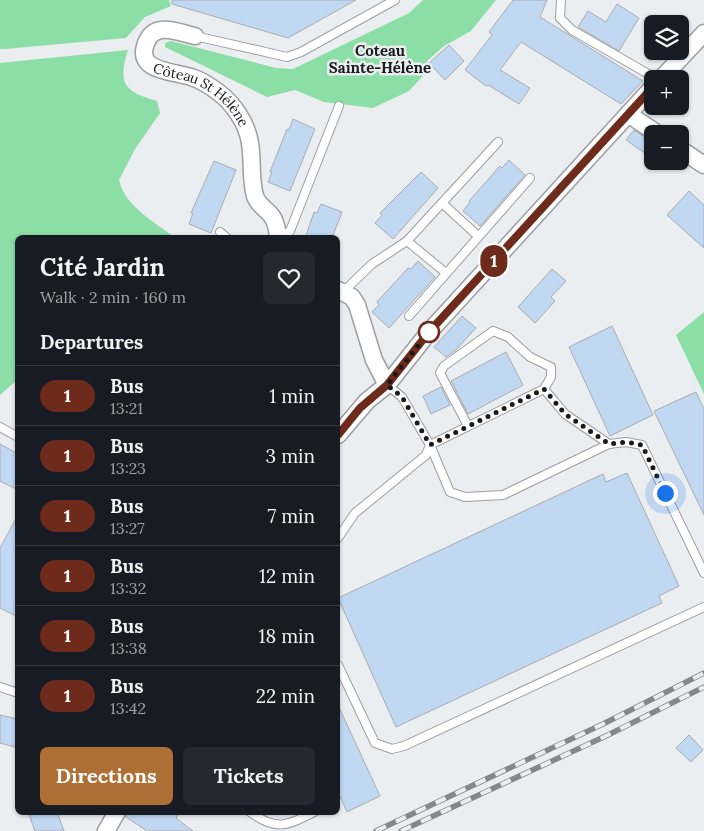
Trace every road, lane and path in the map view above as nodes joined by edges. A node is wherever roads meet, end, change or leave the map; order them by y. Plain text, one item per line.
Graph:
1 (395, 0) edge
2 (561, 0) edge
3 (704, 33) edge
4 (195, 36) joint
5 (668, 70) edge
6 (644, 71) edge
7 (644, 97) edge
8 (339, 106) dead end
9 (628, 114) junction
10 (644, 125) edge
11 (498, 142) dead end
12 (689, 154) edge
13 (704, 165) edge
14 (530, 178) dead end
15 (442, 203) junction
16 (279, 235) edge
17 (284, 235) edge
18 (478, 236) junction
19 (407, 241) junction
20 (446, 273) junction
21 (340, 291) edge
22 (409, 316) dead end
23 (387, 385) junction
24 (544, 389) junction
25 (468, 426) junction
26 (0, 427) edge
27 (340, 432) edge
28 (15, 435) edge
29 (609, 444) junction
30 (430, 445) junction
31 (340, 535) edge
32 (704, 573) edge
33 (704, 607) edge
34 (340, 669) edge
35 (0, 688) edge
36 (15, 692) edge
37 (115, 815) edge
38 (255, 815) edge
39 (308, 815) edge
40 (106, 831) edge

1 - 4 lane, Côteau St Hélène
2 - 6 lane
3 - 5 street
4 - 16 street, Côteau St Hélène
7 - 9 street
8 - 17 lane
9 - 10 street
9 - 23 street
11 - 15 lane
12 - 13 street
14 - 18 lane
15 - 18 lane
15 - 19 lane
18 - 20 lane
19 - 20 lane
19 - 21 lane
20 - 22 lane
21 - 23 street
23 - 27 street
23 - 30 lane
24 - 25 lane
24 - 25 lane
24 - 29 lane
25 - 30 lane
26 - 28 lane
29 - 30 lane
29 - 32 lane
30 - 31 lane
33 - 34 lane
35 - 36 lane
37 - 40 street
38 - 39 lane

